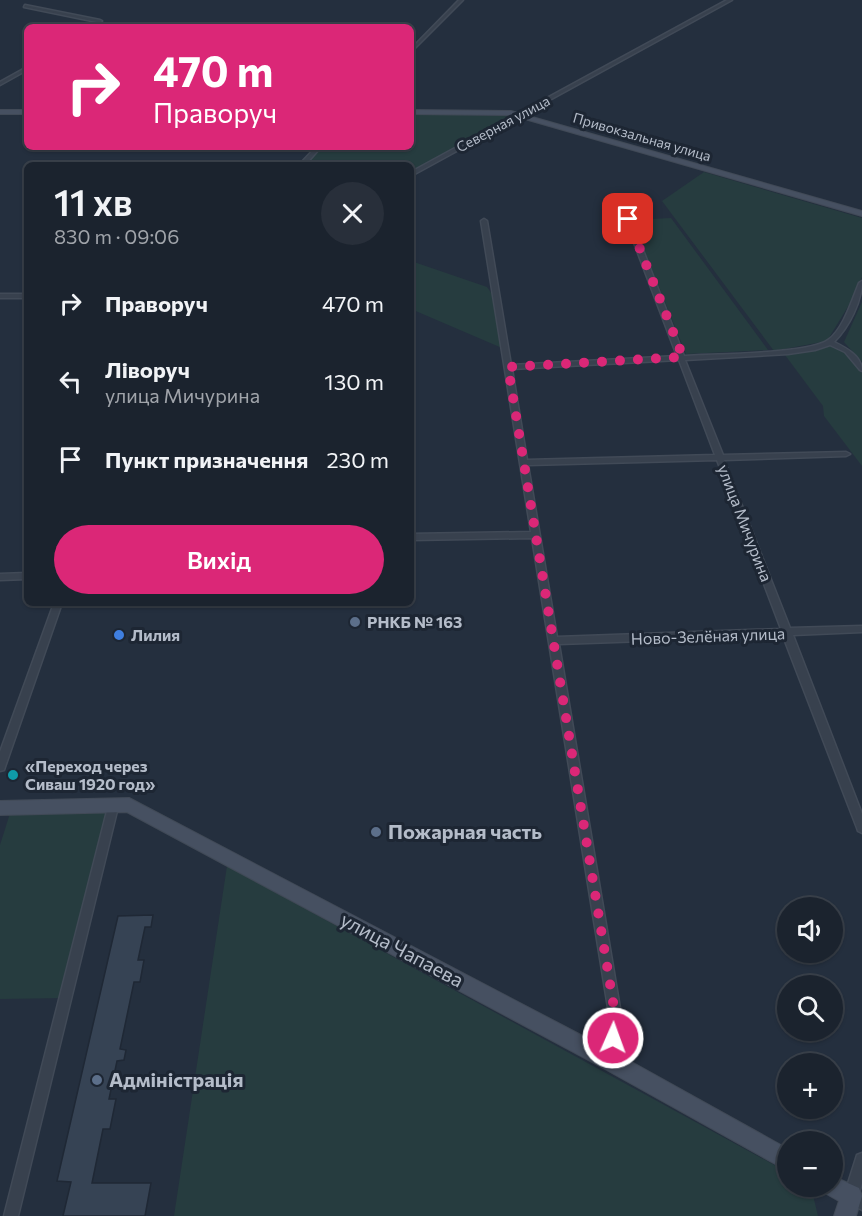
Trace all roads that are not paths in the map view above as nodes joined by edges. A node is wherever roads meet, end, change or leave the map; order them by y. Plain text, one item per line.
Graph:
1 (48, 0) edge
2 (461, 0) edge
3 (730, 0) edge
4 (26, 6) dead end
5 (42, 9) junction
6 (96, 24) edge
7 (414, 48) edge
8 (24, 70) edge
9 (0, 84) edge
10 (0, 112) edge
11 (24, 112) edge
12 (414, 112) edge
13 (519, 116) junction
14 (316, 150) edge
15 (305, 162) edge
16 (414, 172) edge
17 (862, 214) edge
18 (628, 219) dead end
19 (484, 221) dead end
20 (862, 283) edge
21 (0, 296) edge
22 (24, 296) edge
23 (830, 342) junction
24 (683, 357) junction
25 (508, 367) junction
26 (862, 369) edge
27 (846, 454) dead end
28 (720, 457) junction
29 (525, 463) junction
30 (536, 536) junction
31 (414, 537) edge
32 (24, 576) edge
33 (0, 577) edge
34 (57, 606) edge
35 (862, 629) edge
36 (788, 633) junction
37 (554, 641) junction
38 (0, 767) edge
39 (113, 807) junction
40 (0, 808) edge
41 (862, 828) edge
42 (612, 1062) junction
43 (777, 1155) edge
44 (862, 1160) edge
45 (848, 1200) edge
46 (11, 1216) edge

1 - 5 street
2 - 7 street
3 - 13 street, Северная улица
4 - 5 street
5 - 6 street
8 - 9 street
10 - 11 main road
12 - 13 main road, Привокзальная улица
13 - 16 street, Северная улица
13 - 17 main road, Привокзальная улица
14 - 15 street
18 - 24 street, улица Мичурина
19 - 25 street
20 - 23 street
21 - 22 street
23 - 24 street
23 - 26 street
24 - 25 street
24 - 28 street, улица Мичурина
25 - 29 street
27 - 28 street
28 - 29 street
28 - 36 street, улица Мичурина
29 - 30 street
30 - 31 street
30 - 37 street
32 - 33 street
34 - 38 street
35 - 36 street, Ново-Зелёная улица
36 - 37 street, Ново-Зелёная улица
36 - 41 street, улица Мичурина
37 - 42 street
39 - 40 main road, улица Чапаева
39 - 42 main road, улица Чапаева
39 - 46 street
42 - 43 main road, улица Чапаева
44 - 45 street

